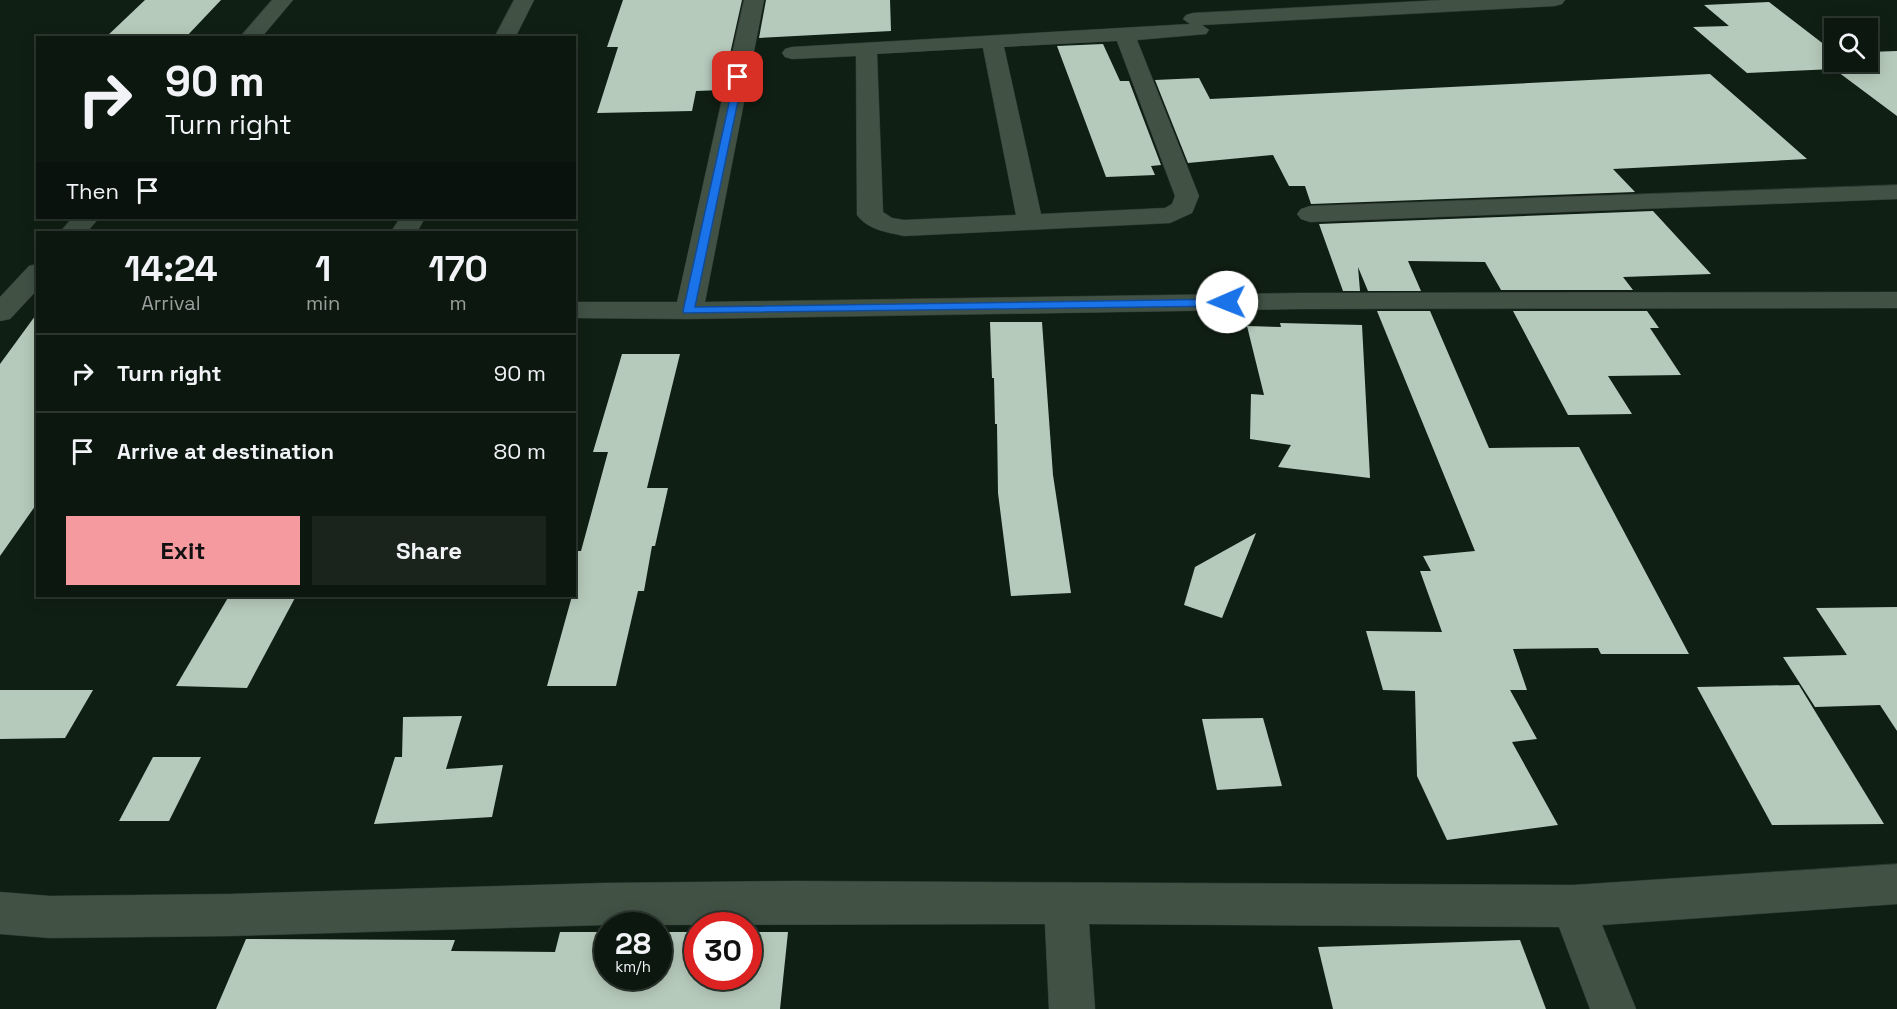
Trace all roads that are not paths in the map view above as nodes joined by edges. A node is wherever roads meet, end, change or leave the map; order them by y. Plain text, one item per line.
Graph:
1 (283, 0) edge
2 (524, 0) edge
3 (754, 0) edge
4 (1181, 0) edge
5 (1555, 0) edge
6 (1200, 31) junction
7 (1125, 34) junction
8 (251, 36) edge
9 (505, 36) edge
10 (992, 42) junction
11 (866, 49) junction
12 (792, 53) dead end
13 (1897, 192) edge
14 (1310, 214) dead end
15 (85, 219) edge
16 (1030, 222) junction
17 (74, 231) edge
18 (36, 274) edge
19 (1897, 300) edge
20 (36, 304) edge
21 (3, 307) edge
22 (576, 310) edge
23 (688, 311) junction
24 (1897, 884) edge
25 (1066, 905) junction
26 (1573, 906) junction
27 (0, 913) edge
28 (1072, 1009) edge
29 (1613, 1009) edge

1 - 8 street
2 - 9 street
3 - 23 street
4 - 6 street
5 - 6 street
6 - 7 street
7 - 10 street
7 - 16 street
10 - 11 street
10 - 16 street
11 - 12 street
11 - 16 street
13 - 14 street
15 - 17 street
18 - 21 street
19 - 23 street
20 - 21 street
22 - 23 street
24 - 26 street
25 - 26 street
25 - 27 street
25 - 28 street
26 - 29 street

